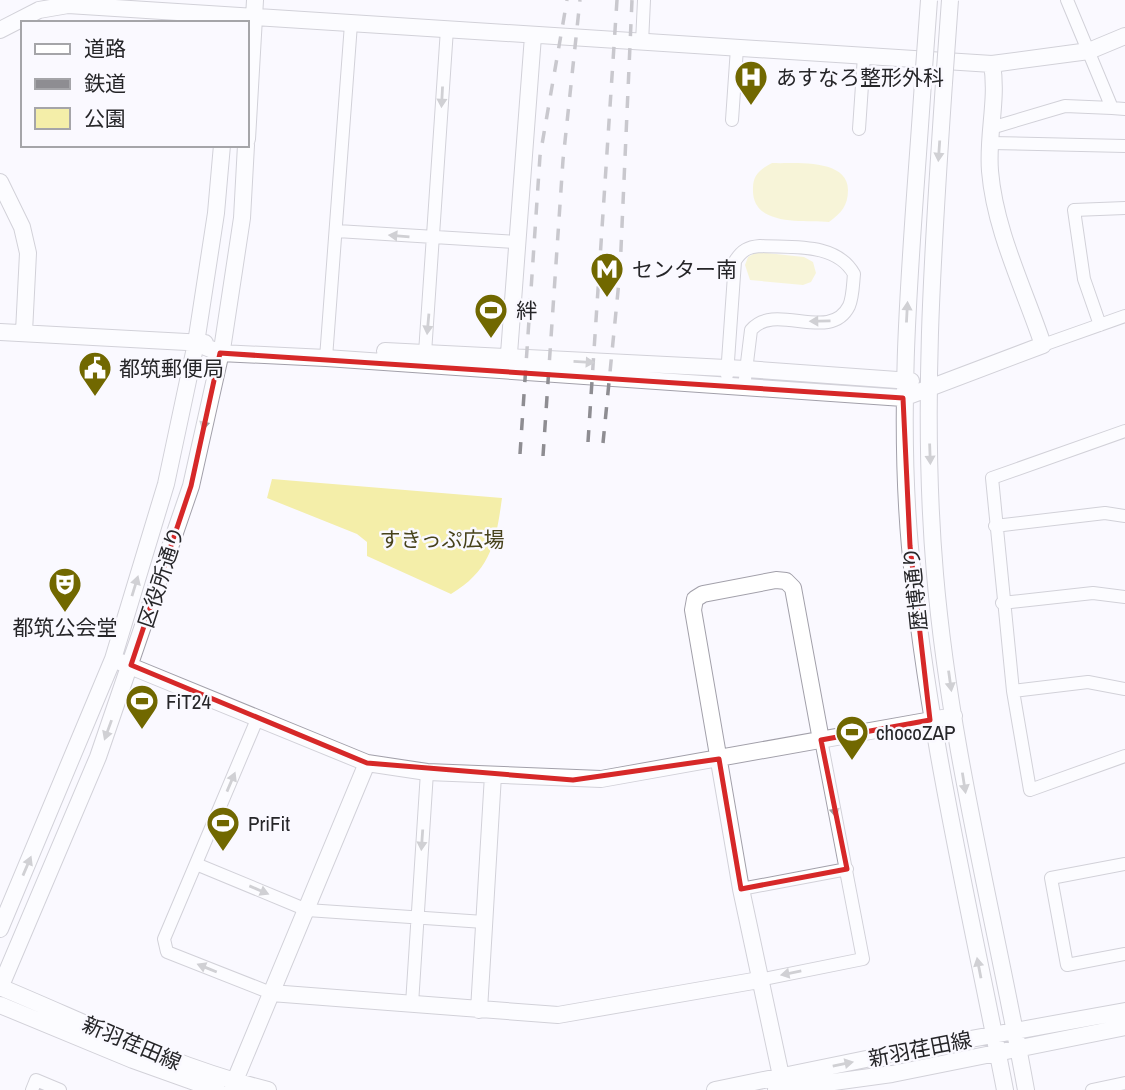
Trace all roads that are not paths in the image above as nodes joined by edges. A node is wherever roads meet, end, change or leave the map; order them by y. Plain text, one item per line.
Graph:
1 (255, 0) edge
2 (644, 0) edge
3 (929, 0) edge
4 (950, 0) edge
5 (1067, 0) edge
6 (232, 13) edge
7 (254, 18) junction
8 (351, 24) junction
9 (447, 29) junction
10 (0, 30) edge
11 (533, 36) junction
12 (1125, 36) edge
13 (642, 43) junction
14 (737, 48) junction
15 (1089, 51) junction
16 (864, 56) junction
17 (992, 64) junction
18 (1118, 108) edge
19 (733, 117) dead end
20 (248, 122) edge
21 (859, 130) dead end
22 (991, 136) junction
23 (1125, 146) edge
24 (222, 147) edge
25 (246, 147) edge
26 (0, 181) edge
27 (1125, 208) edge
28 (337, 231) junction
29 (434, 239) junction
30 (516, 242) junction
31 (1125, 316) edge
32 (1100, 325) junction
33 (0, 332) edge
34 (24, 332) junction
35 (196, 342) junction
36 (1043, 345) junction
37 (221, 348) junction
38 (327, 353) junction
39 (425, 353) junction
40 (508, 364) junction
41 (746, 369) junction
42 (726, 378) junction
43 (903, 380) junction
44 (930, 386) junction
45 (744, 387) junction
46 (903, 398) junction
47 (1125, 431) edge
48 (1125, 516) edge
49 (995, 526) junction
50 (1125, 597) edge
51 (1002, 603) junction
52 (113, 659) junction
53 (131, 665) junction
54 (1125, 689) edge
55 (1013, 691) junction
56 (954, 716) junction
57 (258, 717) junction
58 (930, 720) junction
59 (821, 740) junction
60 (1125, 756) edge
61 (719, 760) junction
62 (367, 763) junction
63 (427, 772) junction
64 (493, 775) junction
65 (197, 864) junction
66 (1125, 864) edge
67 (846, 869) junction
68 (741, 889) junction
69 (307, 909) junction
70 (417, 917) junction
71 (484, 922) junction
72 (0, 929) edge
73 (1125, 954) edge
74 (759, 980) junction
75 (0, 987) edge
76 (271, 993) junction
77 (412, 1004) junction
78 (0, 1005) edge
79 (480, 1010) junction
80 (1125, 1012) edge
81 (1125, 1027) edge
82 (1015, 1031) junction
83 (993, 1035) junction
84 (1018, 1048) junction
85 (997, 1053) junction
86 (1125, 1083) edge
87 (233, 1086) edge
88 (781, 1086) edge
89 (32, 1090) edge
90 (60, 1090) edge
91 (217, 1090) edge
92 (268, 1090) edge
93 (715, 1090) edge
94 (1005, 1090) edge
95 (1026, 1090) edge
96 (1092, 1090) edge

1 - 7 street
2 - 13 street
43 -> 3 street, 歴博通り, bridge
4 -> 44 street, 歴博通り, bridge
5 - 15 street
6 - 7 street
6 - 10 street
7 - 8 street
7 - 20 street
8 - 9 street
8 - 28 street
9 - 11 street
9 -> 29 street
11 - 13 street
11 - 30 street
12 - 15 street
13 - 14 street
14 - 16 street
14 - 19 street
15 - 17 street
15 - 18 street
16 - 17 street
16 - 21 street
17 - 22 street
18 - 22 street
22 - 23 street
22 - 36 street
24 - 35 street, 区役所通り
25 - 37 street, 区役所通り
26 - 34 street
27 - 32 street
29 -> 28 street
28 - 38 street
29 - 30 street
29 -> 39 street
30 - 40 street
31 - 32 street
32 - 36 street
33 - 34 street
34 - 35 street
35 - 37 street
52 -> 35 street, 区役所通り
36 - 44 street
37 - 38 street
37 -> 53 street, 区役所通り
38 - 39 street
38 - 40 street
39 - 40 street
40 - 42 street
41 - 42 street
42 -> 41 street
41 - 43 street
41 - 45 street
42 - 45 street
43 - 44 street
43 - 46 street, 歴博通り
44 - 46 street
44 -> 56 street, 歴博通り
45 - 46 street
46 - 58 street, 歴博通り
47 - 49 street
48 - 49 street
49 - 51 street
50 - 51 street
51 - 55 street
52 - 53 street
72 -> 52 street, 区役所通り
53 - 57 street
53 -> 75 street, 区役所通り
54 - 55 street
55 - 60 street
56 - 58 street
56 -> 82 street, 歴博通り
57 - 62 street
65 -> 57 street
58 - 59 street
83 -> 58 street, 歴博通り
59 - 61 street
59 - 61 street
59 -> 67 street
61 - 64 street
61 - 68 street
62 - 63 street
62 - 69 street
63 - 64 street
63 -> 70 street
64 - 71 street
65 -> 69 street
76 -> 65 street
66 - 73 street
67 - 68 street
67 -> 74 street
68 - 74 street
69 - 70 street
69 - 76 street
70 - 71 street
70 - 77 street
71 - 79 street
74 - 79 street
74 - 88 street
75 - 87 street, 新羽荏田線
76 - 77 street
76 - 87 street
77 - 79 street
78 - 91 street, 新羽荏田線
80 - 82 street, 新羽荏田線
81 - 84 street, 新羽荏田線
82 - 83 street, 新羽荏田線
82 - 84 street, 歴博通り
83 - 85 street, 歴博通り
88 -> 83 street, 新羽荏田線
84 - 85 street, 新羽荏田線
84 - 95 street, 歴博通り
85 - 88 street, 新羽荏田線
85 - 94 street, 歴博通り
86 - 96 street
87 - 92 street, 新羽荏田線
88 - 93 street, 新羽荏田線
89 - 90 street

